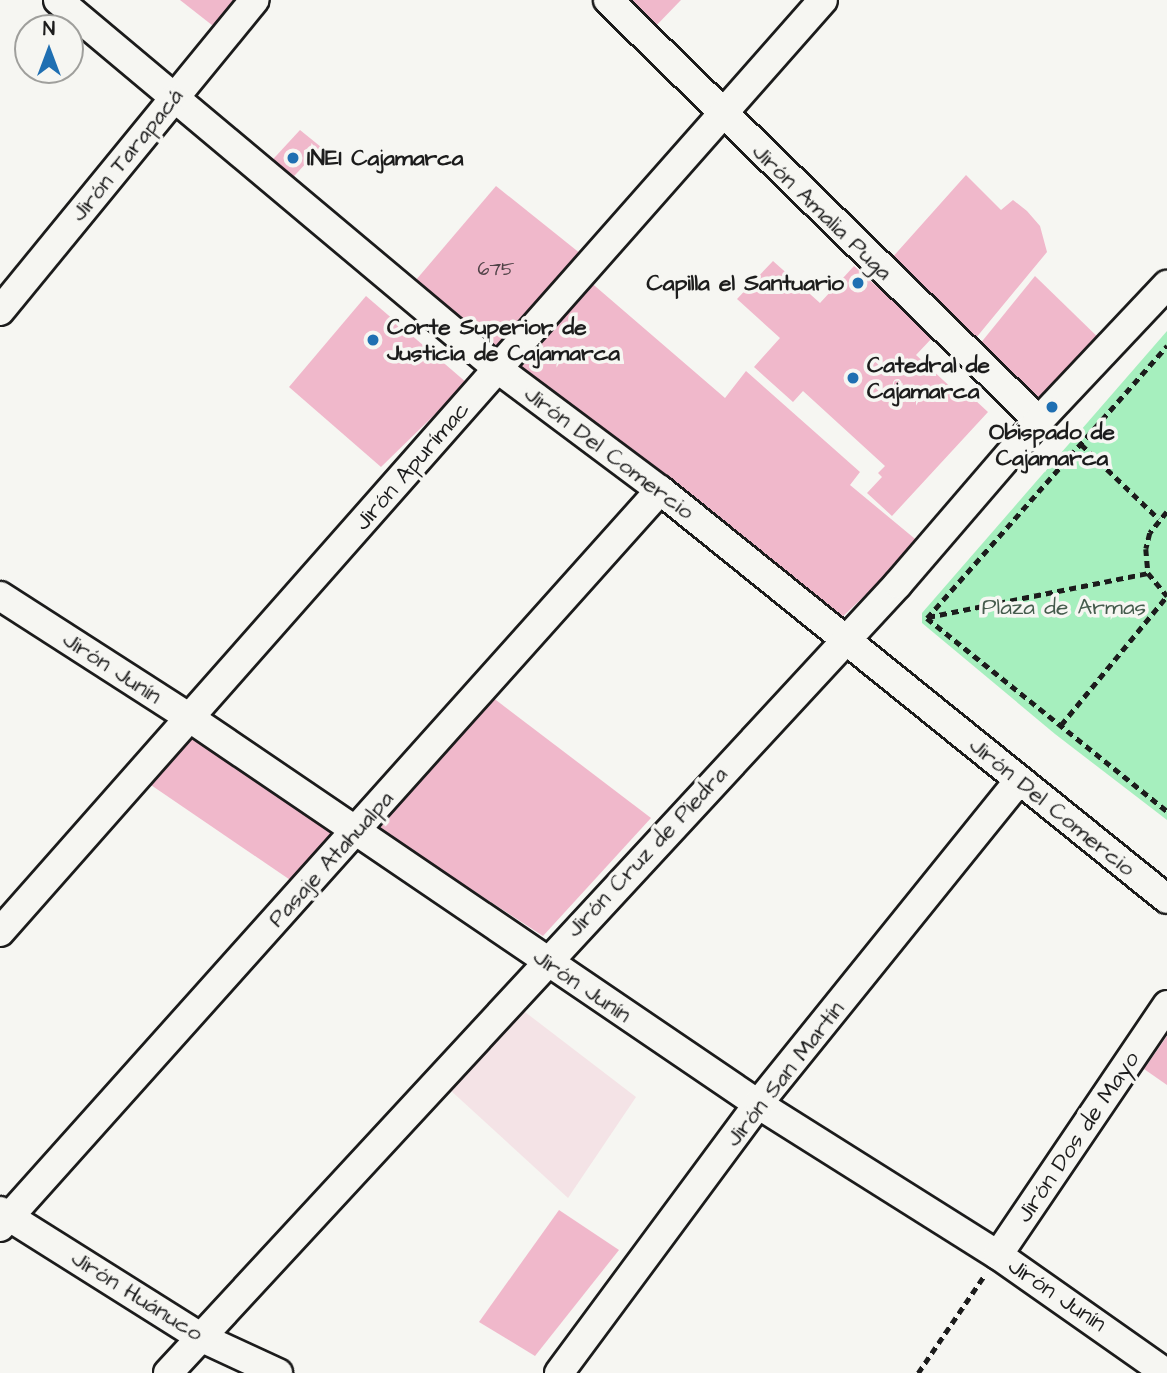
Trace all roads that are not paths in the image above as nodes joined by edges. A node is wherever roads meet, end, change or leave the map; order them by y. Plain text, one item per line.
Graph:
1 (58, 0) edge
2 (255, 0) edge
3 (608, 0) edge
4 (822, 0) edge
5 (173, 99) junction
6 (721, 114) junction
7 (1167, 285) edge
8 (0, 311) edge
9 (498, 369) junction
10 (1039, 421) junction
11 (660, 490) junction
12 (5, 608) edge
13 (843, 638) junction
14 (190, 718) junction
15 (1019, 781) junction
16 (357, 831) junction
17 (1167, 900) edge
18 (0, 932) edge
19 (549, 963) junction
20 (1167, 1004) edge
21 (758, 1104) junction
22 (3, 1219) edge
23 (998, 1255) junction
24 (200, 1337) junction
25 (168, 1373) edge
26 (278, 1373) edge
27 (559, 1373) edge
28 (1166, 1373) edge

1 - 5 street, Jirón Del Comercio
2 - 5 street, Jirón Tarapacá
3 - 6 street, Jirón Amalia Puga
4 - 6 street, Jirón Apurímac
5 - 8 street, Jirón Tarapacá
5 - 9 street, Jirón Del Comercio
6 - 9 street, Jirón Apurímac
6 - 10 street, Jirón Amalia Puga
7 - 10 street, Jirón Cruz de Piedra
9 - 11 street, Jirón Del Comercio
9 - 14 street, Jirón Apurímac
10 - 13 street, Jirón Cruz de Piedra
11 - 13 street, Jirón Del Comercio
11 - 16 street, Pasaje Atahualpa
12 - 14 street, Jirón Junín
13 - 15 street, Jirón Del Comercio
13 - 19 street, Jirón Cruz de Piedra
14 - 16 street, Jirón Junín
14 - 18 street, Jirón Apurímac
15 - 17 street, Jirón Del Comercio
15 - 21 street, Jirón San Martín
16 - 19 street, Jirón Junín
16 - 22 street, Pasaje Atahualpa
19 - 21 street, Jirón Junín
19 - 24 street, Jirón Cruz de Piedra
20 - 23 street, Jirón Dos de Mayo
21 - 23 street, Jirón Junín
21 - 27 street, Jirón San Martín
22 - 24 street, Jirón Huánuco
23 - 28 street, Jirón Junín
24 - 25 street, Jirón Cruz de Piedra
24 - 26 street, Jirón Huánuco

